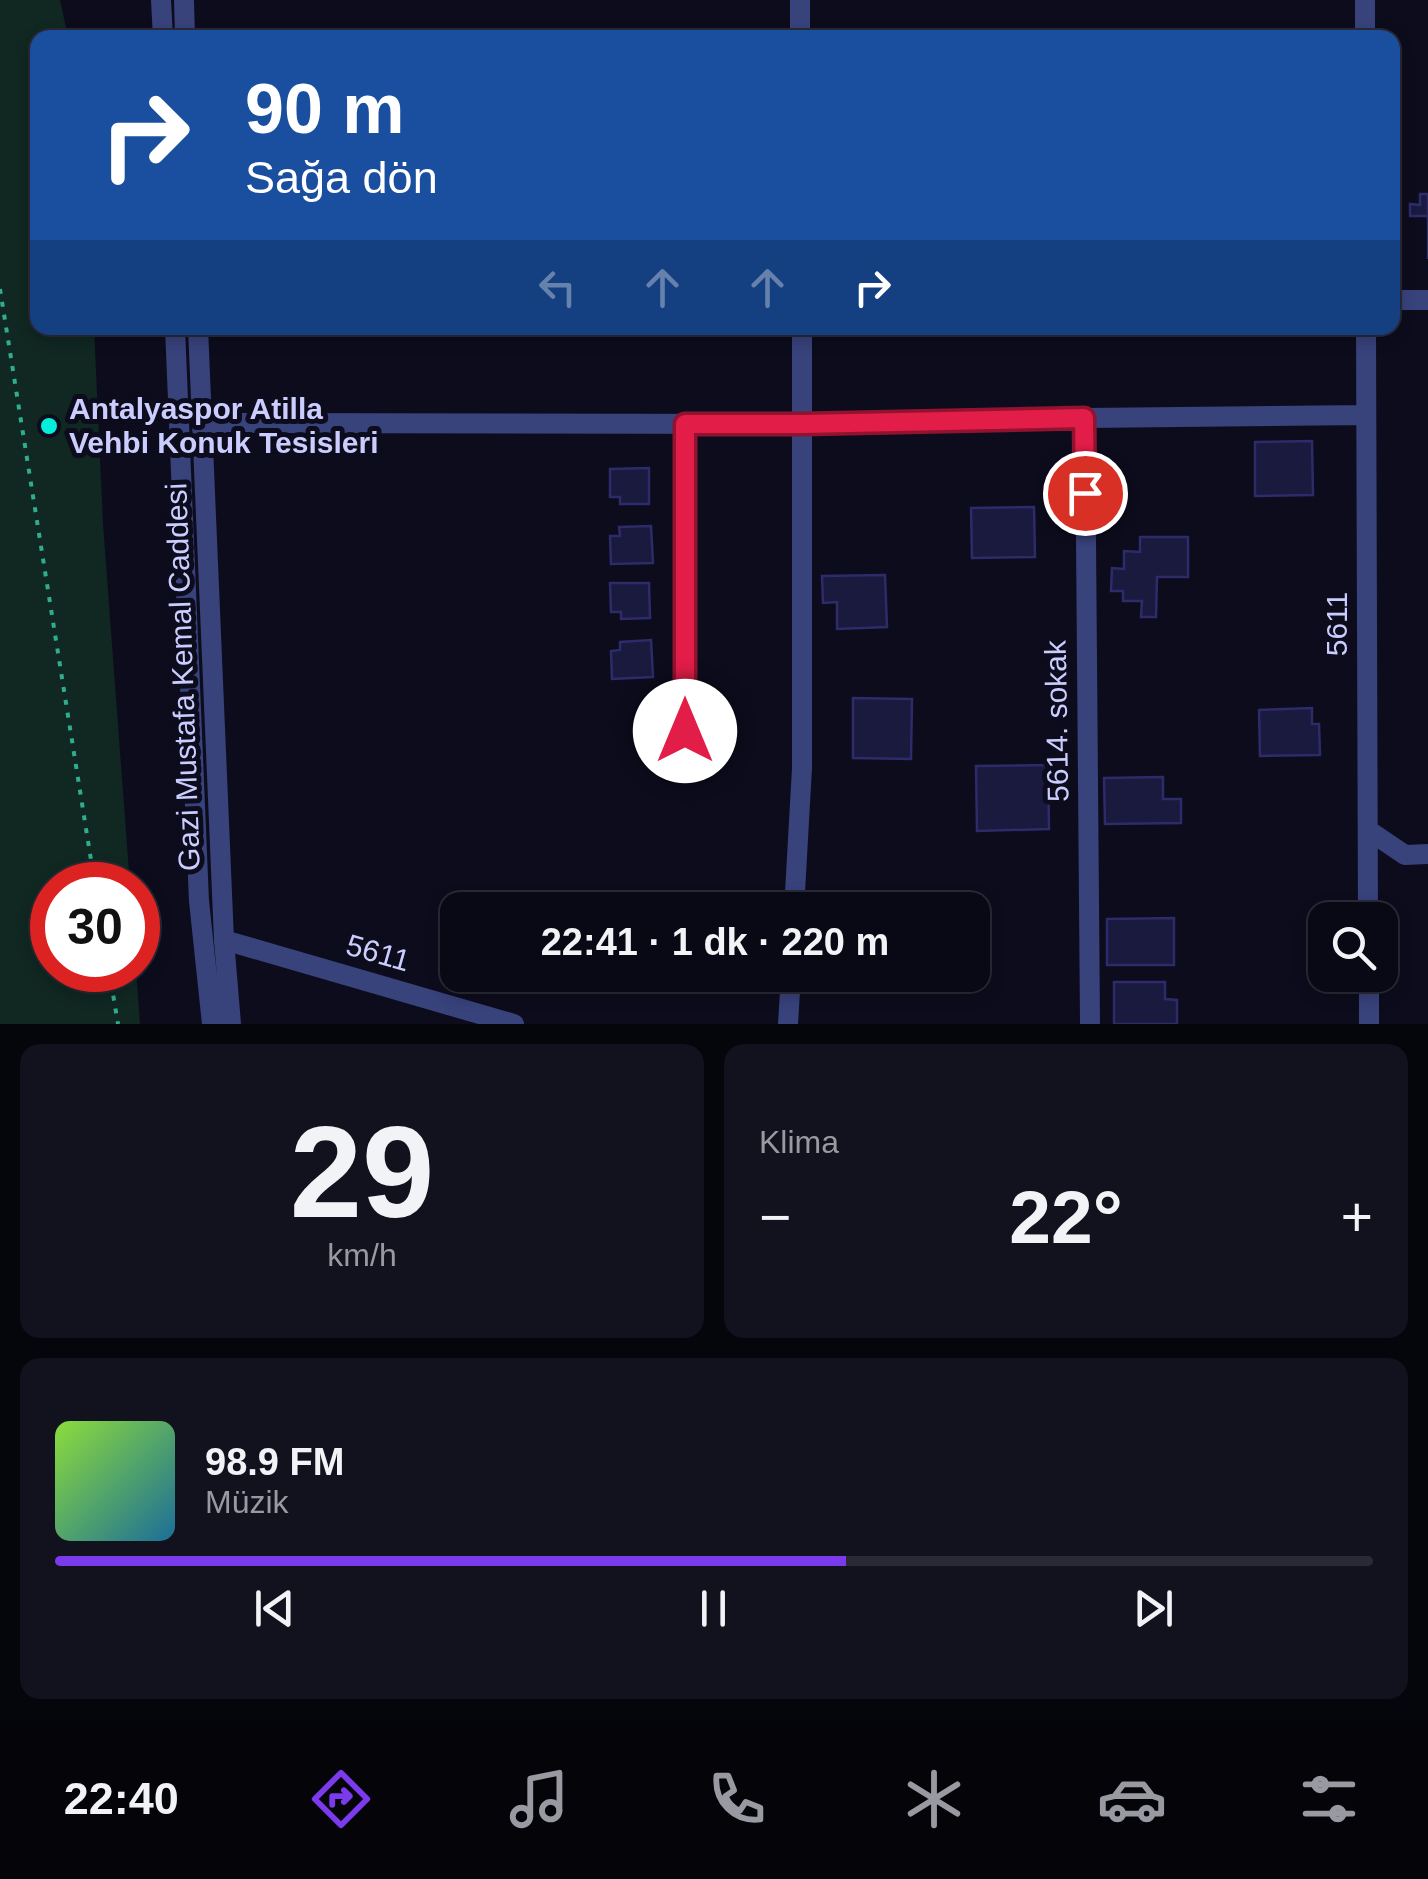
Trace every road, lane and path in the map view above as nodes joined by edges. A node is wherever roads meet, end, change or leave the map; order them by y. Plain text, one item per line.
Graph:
1 (162, 0) edge
2 (184, 0) edge
3 (800, 0) edge
4 (1365, 0) edge
5 (163, 30) edge
6 (185, 30) edge
7 (800, 30) edge
8 (1365, 30) edge
9 (0, 288) edge
10 (1400, 300) edge
11 (1428, 300) edge
12 (2, 310) edge
13 (175, 335) edge
14 (198, 335) edge
15 (802, 335) edge
16 (1366, 335) edge
17 (1366, 415) junction
18 (1084, 418) junction
19 (202, 423) junction
20 (685, 424) junction
21 (803, 424) junction
22 (685, 731) dead end
23 (1368, 830) junction
24 (1428, 854) edge
25 (92, 862) edge
26 (795, 892) edge
27 (1368, 902) edge
28 (224, 940) junction
29 (113, 992) edge
30 (790, 992) edge
31 (1369, 992) edge
32 (118, 1024) edge
33 (212, 1024) edge
34 (232, 1024) edge
35 (514, 1024) edge
36 (788, 1024) edge
37 (1090, 1024) edge
38 (1369, 1024) edge

1 - 5 street
2 - 6 street
3 - 7 street
4 - 8 street
9 - 12 path
10 - 11 street
12 - 25 path
13 - 33 street, Gazi Mustafa Kemal Caddesi
14 - 19 street, Gazi Mustafa Kemal Caddesi
15 - 21 street
16 - 17 street, 5611
17 - 18 street
17 - 23 street, 5611
18 - 21 street
18 - 37 street, 5614. sokak
19 - 20 street
19 - 28 street, Gazi Mustafa Kemal Caddesi
20 - 21 street
20 - 22 street
21 - 26 street
23 - 24 street
23 - 27 street, 5611
28 - 34 street, Gazi Mustafa Kemal Caddesi
28 - 35 street, 5611
29 - 32 path
30 - 36 street
31 - 38 street

